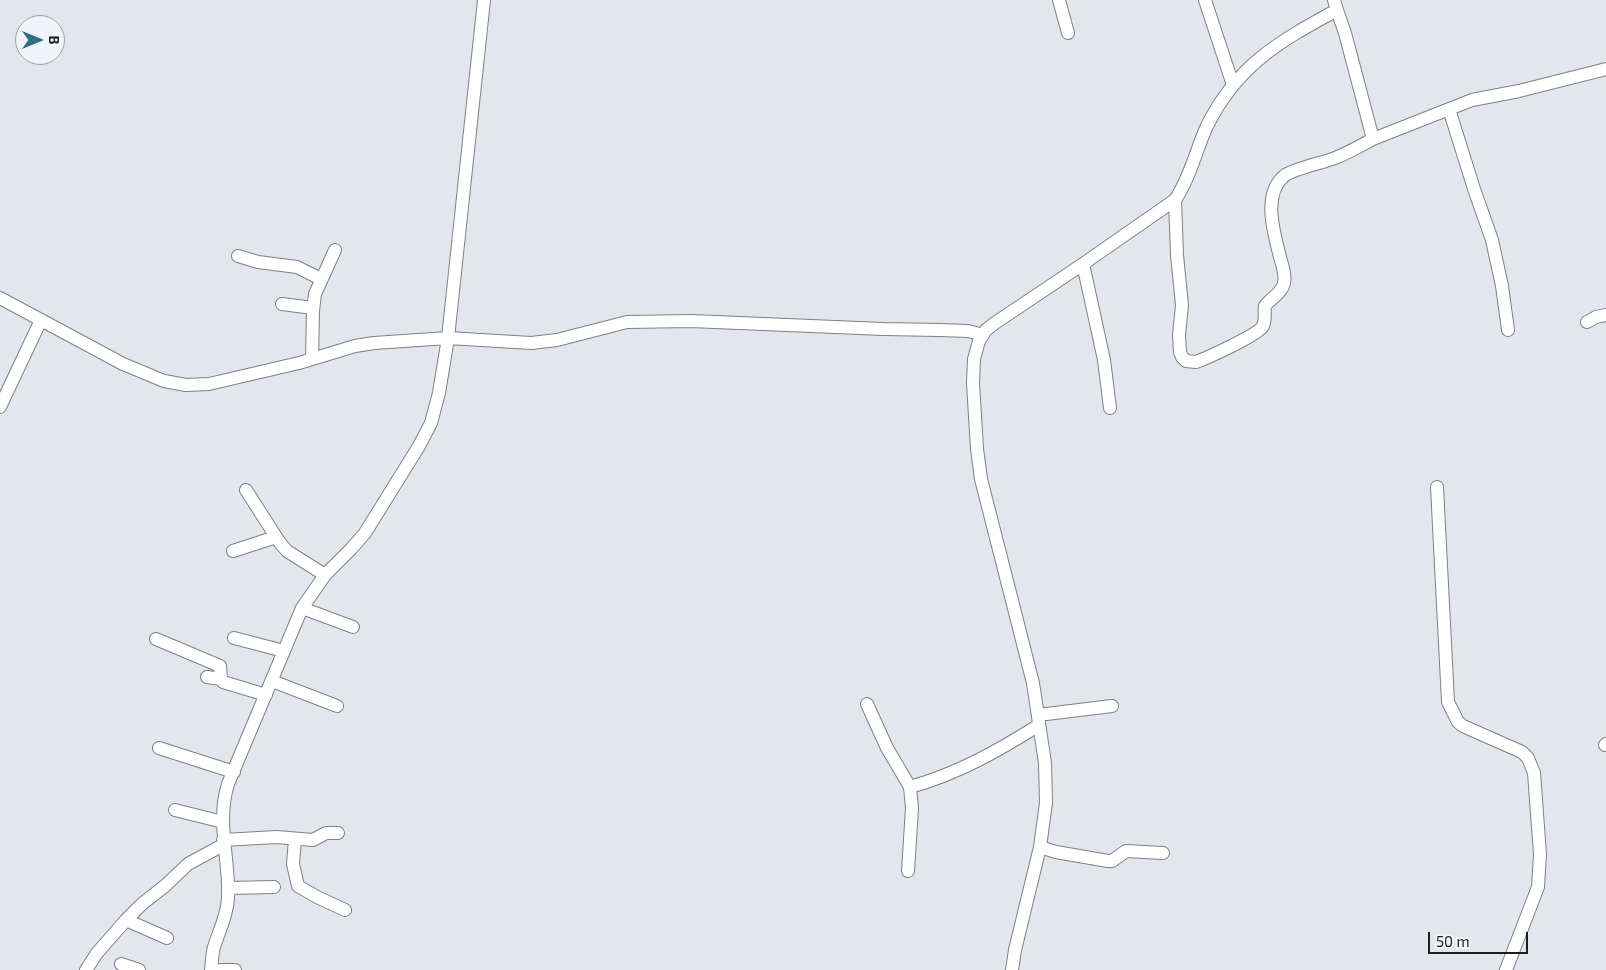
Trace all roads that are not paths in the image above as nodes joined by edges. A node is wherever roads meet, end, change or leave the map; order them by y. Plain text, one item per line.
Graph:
1 (484, 0) edge
2 (1059, 0) edge
3 (1205, 0) edge
4 (1335, 5) edge
5 (1068, 33) dead end
6 (1606, 69) edge
7 (1232, 85) junction
8 (1448, 109) junction
9 (1373, 140) junction
10 (1175, 200) junction
11 (335, 250) dead end
12 (238, 256) dead end
13 (1084, 264) junction
14 (321, 279) junction
15 (0, 298) edge
16 (282, 304) dead end
17 (313, 308) junction
18 (1606, 315) edge
19 (41, 320) junction
20 (1587, 322) dead end
21 (1508, 330) dead end
22 (983, 335) junction
23 (448, 338) junction
24 (312, 359) junction
25 (0, 407) edge
26 (1110, 408) dead end
27 (1437, 487) dead end
28 (246, 490) dead end
29 (276, 537) junction
30 (233, 551) dead end
31 (325, 575) junction
32 (302, 608) junction
33 (353, 627) dead end
34 (234, 638) dead end
35 (156, 639) dead end
36 (284, 652) junction
37 (207, 677) dead end
38 (221, 679) junction
39 (272, 681) junction
40 (266, 695) junction
41 (866, 704) dead end
42 (337, 706) dead end
43 (1112, 706) dead end
44 (1038, 720) junction
45 (159, 748) dead end
46 (234, 772) junction
47 (910, 787) junction
48 (175, 810) dead end
49 (223, 822) junction
50 (338, 833) dead end
51 (295, 839) junction
52 (223, 843) junction
53 (1040, 847) junction
54 (1164, 853) dead end
55 (908, 871) dead end
56 (274, 887) dead end
57 (228, 888) junction
58 (345, 910) dead end
59 (126, 920) junction
60 (167, 938) dead end
61 (121, 964) dead end
62 (86, 970) edge
63 (139, 970) edge
64 (211, 970) edge
65 (220, 970) edge
66 (235, 970) edge
67 (1012, 970) edge
68 (1506, 970) edge

1 - 23 street
2 - 5 street
3 - 7 street
4 - 7 street
4 - 9 street
6 - 8 street
7 - 10 street
8 - 9 street
8 - 21 street
9 - 10 street
10 - 13 street
11 - 14 street
12 - 14 street
13 - 22 street
13 - 26 street
14 - 17 street
15 - 19 street
16 - 17 street
17 - 24 street
18 - 20 street
19 - 24 street
19 - 25 street
22 - 23 street
22 - 44 street
23 - 24 street
23 - 31 street
27 - 68 street
28 - 29 street
29 - 30 street
29 - 31 street
31 - 32 street
32 - 33 street
32 - 36 street
34 - 36 street
35 - 38 street
36 - 39 street
37 - 38 street
38 - 40 street
39 - 40 street
39 - 42 street
40 - 46 street
41 - 47 street
43 - 44 street
44 - 47 street
44 - 53 street
45 - 46 street
46 - 49 street
47 - 55 street
48 - 49 street
49 - 52 street
50 - 51 street
51 - 52 street
51 - 58 street
52 - 57 street
52 - 59 street
53 - 54 street
53 - 67 street
56 - 57 street
57 - 64 street
59 - 60 street
59 - 62 street
61 - 63 street
65 - 66 street

